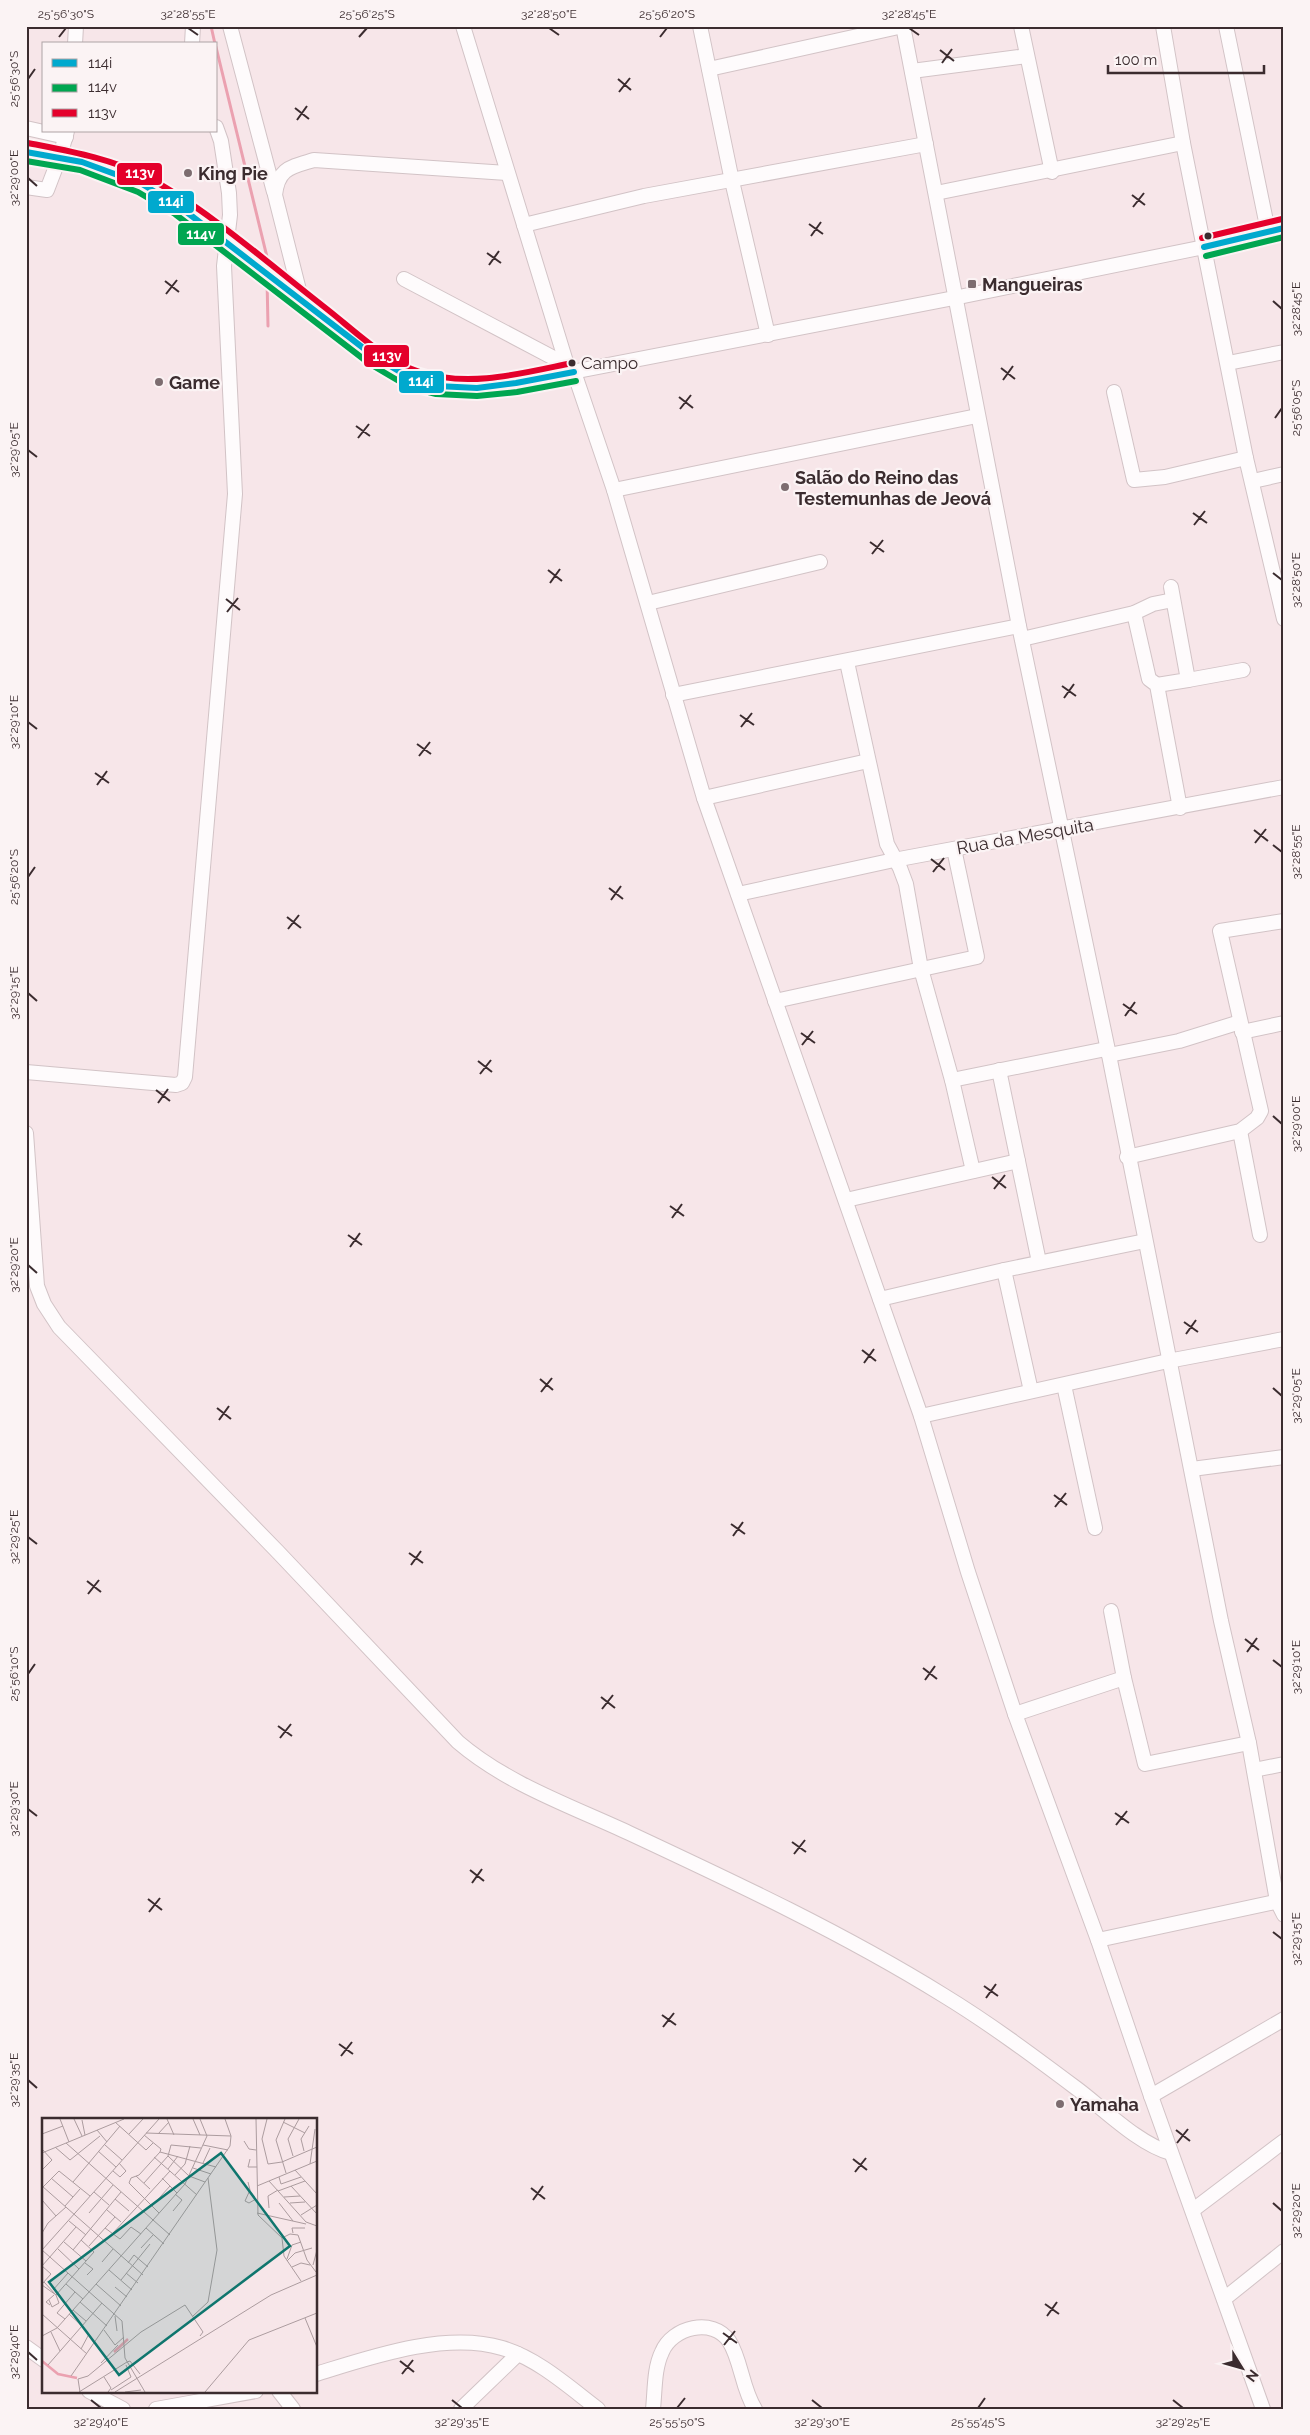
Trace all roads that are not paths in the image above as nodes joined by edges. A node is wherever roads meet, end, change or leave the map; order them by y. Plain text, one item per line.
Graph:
1 (76, 26) edge
2 (193, 26) edge
3 (230, 26) edge
4 (463, 26) edge
5 (700, 26) edge
6 (903, 26) edge
7 (1021, 26) edge
8 (1163, 26) edge
9 (1226, 26) edge
10 (75, 42) edge
11 (192, 42) edge
12 (1027, 56) junction
13 (709, 69) junction
14 (912, 71) junction
15 (26, 128) edge
16 (42, 130) edge
17 (53, 132) edge
18 (218, 132) edge
19 (66, 134) edge
20 (1183, 143) junction
21 (926, 144) junction
22 (26, 152) edge
23 (60, 156) junction
24 (1052, 172) junction
25 (507, 173) junction
26 (732, 181) junction
27 (26, 187) edge
28 (936, 193) junction
29 (275, 195) junction
30 (524, 226) junction
31 (1284, 228) edge
32 (1268, 231) junction
33 (225, 241) junction
34 (1204, 247) junction
35 (404, 279) dead end
36 (954, 298) junction
37 (302, 302) junction
38 (768, 335) junction
39 (1284, 352) edge
40 (1228, 362) junction
41 (570, 368) junction
42 (1114, 392) dead end
43 (977, 416) junction
44 (1246, 458) junction
45 (1284, 474) edge
46 (1253, 481) junction
47 (614, 490) junction
48 (820, 562) dead end
49 (648, 603) junction
50 (1134, 614) junction
51 (1284, 620) edge
52 (1020, 633) junction
53 (847, 662) junction
54 (1244, 670) dead end
55 (1188, 680) junction
56 (1156, 685) junction
57 (673, 695) junction
58 (868, 761) junction
59 (1284, 787) edge
60 (704, 798) junction
61 (1180, 808) junction
62 (1062, 830) junction
63 (954, 849) junction
64 (894, 860) junction
65 (738, 894) junction
66 (1284, 920) edge
67 (921, 969) junction
68 (775, 1001) junction
69 (1284, 1023) edge
70 (1241, 1027) junction
71 (1107, 1052) junction
72 (999, 1070) junction
73 (26, 1072) edge
74 (952, 1080) junction
75 (1240, 1132) junction
76 (26, 1133) edge
77 (1127, 1157) junction
78 (1018, 1161) junction
79 (973, 1171) junction
80 (846, 1200) junction
81 (1260, 1235) dead end
82 (1145, 1241) junction
83 (1039, 1262) junction
84 (1004, 1270) junction
85 (880, 1299) junction
86 (1284, 1339) edge
87 (1168, 1361) junction
88 (1064, 1385) junction
89 (1031, 1391) junction
90 (922, 1416) junction
91 (1284, 1457) edge
92 (1192, 1469) junction
93 (1095, 1528) dead end
94 (1111, 1611) dead end
95 (1124, 1678) junction
96 (1015, 1714) junction
97 (1249, 1743) junction
98 (1284, 1764) edge
99 (1254, 1770) junction
100 (1280, 1901) edge
101 (1284, 1915) edge
102 (1098, 1940) junction
103 (1284, 2019) edge
104 (1151, 2096) junction
105 (1284, 2141) edge
106 (1171, 2152) junction
107 (1193, 2210) junction
108 (1284, 2251) edge
109 (1224, 2299) junction
110 (26, 2347) edge
111 (518, 2354) junction
112 (42, 2359) edge
113 (318, 2373) edge
114 (91, 2392) edge
115 (250, 2392) edge
116 (279, 2392) edge
117 (122, 2409) edge
118 (156, 2409) edge
119 (293, 2409) edge
120 (461, 2409) edge
121 (598, 2409) edge
122 (654, 2409) edge
123 (755, 2409) edge
124 (1263, 2409) edge

1 - 10 street
2 - 11 street
3 - 29 street
4 - 25 street
5 - 13 street
6 - 13 street
6 - 14 street
7 - 12 street
8 - 20 street
9 - 32 street
12 - 14 street
12 - 24 street
13 - 26 street
14 - 21 street
15 - 16 street
17 - 19 street
18 - 33 street
19 - 23 street
20 - 24 street
20 - 34 street
21 - 26 street
21 - 28 street
22 - 23 street
23 - 27 street
23 - 33 street
24 - 28 street
25 - 29 street
25 - 30 street
26 - 30 street
26 - 38 street
28 - 36 street
29 - 37 street
30 - 41 street
31 - 32 street
32 - 34 street
33 - 37 street
33 - 73 street
34 - 36 street
34 - 40 street
35 - 41 street
36 - 38 street
36 - 43 street
37 - 41 street
38 - 41 street
39 - 40 street
40 - 44 street
41 - 47 street
42 - 44 street
43 - 47 street
43 - 52 street
44 - 46 street
45 - 46 street
46 - 51 street
47 - 49 street
48 - 49 street
49 - 57 street
50 - 52 street
50 - 55 street
50 - 56 street
52 - 53 street
52 - 62 street
53 - 57 street
53 - 58 street
54 - 55 street
55 - 56 street
56 - 61 street
57 - 60 street
58 - 60 street
58 - 64 street
59 - 61 street, Rua da Mesquita
60 - 65 street
61 - 62 street, Rua da Mesquita
62 - 63 street, Rua da Mesquita
62 - 71 street
63 - 64 street, Rua da Mesquita
63 - 67 street
64 - 65 street, Rua da Mesquita
64 - 67 street
65 - 68 street
66 - 70 street
67 - 68 street
67 - 74 street
68 - 80 street
69 - 70 street
70 - 71 street
70 - 75 street
71 - 72 street
71 - 77 street
72 - 74 street
72 - 78 street
74 - 79 street
75 - 77 street
75 - 81 street
76 - 106 street
77 - 82 street
78 - 79 street
78 - 83 street
79 - 80 street
80 - 85 street
82 - 83 street
82 - 87 street
83 - 84 street
84 - 85 street
84 - 89 street
85 - 90 street
86 - 87 street
87 - 88 street
87 - 92 street
88 - 89 street
88 - 93 street
89 - 90 street
90 - 96 street
91 - 92 street
92 - 97 street
94 - 95 street
95 - 96 street
95 - 97 street
96 - 102 street
97 - 99 street
98 - 99 street
99 - 100 street
100 - 101 street
100 - 102 street
102 - 104 street
103 - 104 street
104 - 106 street
105 - 107 street
106 - 107 street
107 - 109 street
108 - 109 street
109 - 124 street
110 - 112 street
111 - 113 street
111 - 120 street
111 - 121 street
114 - 117 street
115 - 118 street
116 - 119 street
122 - 123 street

